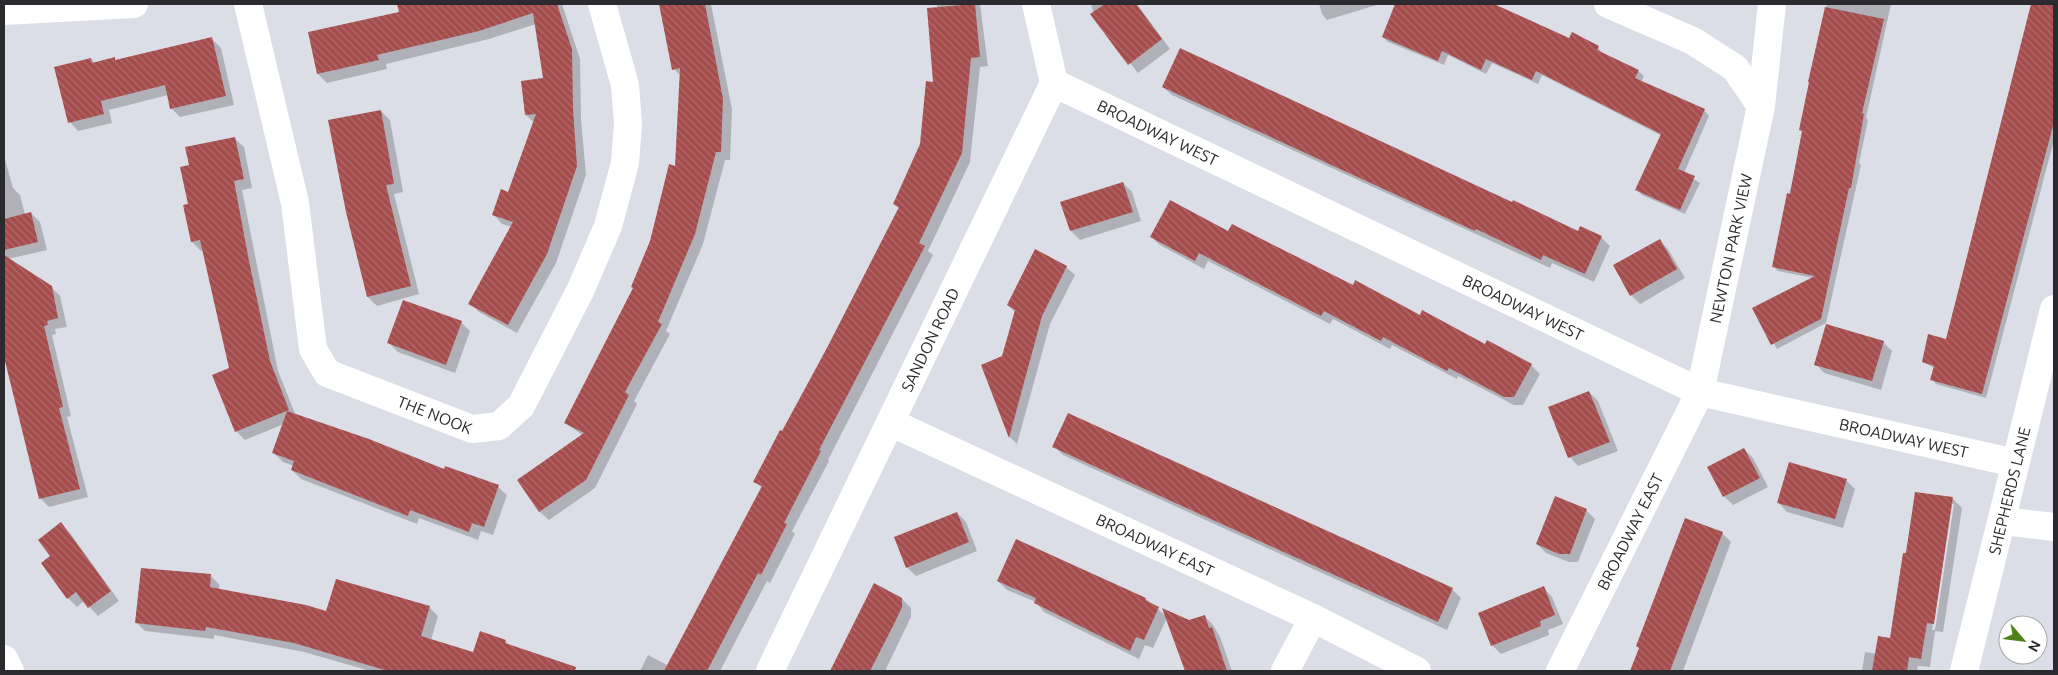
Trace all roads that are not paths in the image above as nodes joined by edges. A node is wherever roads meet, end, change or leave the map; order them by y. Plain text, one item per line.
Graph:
1 (134, 4) edge
2 (248, 4) edge
3 (602, 4) edge
4 (1036, 4) edge
5 (1608, 4) edge
6 (1772, 4) edge
7 (4, 11) edge
8 (1054, 83) junction
9 (1761, 106) junction
10 (2054, 309) edge
11 (1700, 392) junction
12 (892, 423) junction
13 (2015, 463) junction
14 (2004, 520) junction
15 (2054, 527) edge
16 (1313, 618) junction
17 (4, 659) edge
18 (10, 671) edge
19 (770, 671) edge
20 (1286, 671) edge
21 (1417, 671) edge
22 (1560, 671) edge
23 (1964, 671) edge

1 - 7 street
2 - 3 street, THE NOOK
4 - 8 street
5 - 9 street
6 - 9 street, NEWTON PARK VIEW
8 - 11 street, BROADWAY WEST
8 - 12 street, SANDON ROAD
9 - 11 street, NEWTON PARK VIEW
10 - 13 street, SHEPHERDS LANE
11 - 13 street, BROADWAY WEST
11 - 22 street, BROADWAY EAST
12 - 16 street, BROADWAY EAST
12 - 19 street, SANDON ROAD
13 - 14 street, SHEPHERDS LANE
14 - 15 street
14 - 23 street, SHEPHERDS LANE
16 - 20 street
16 - 21 street, BROADWAY EAST
17 - 18 street

